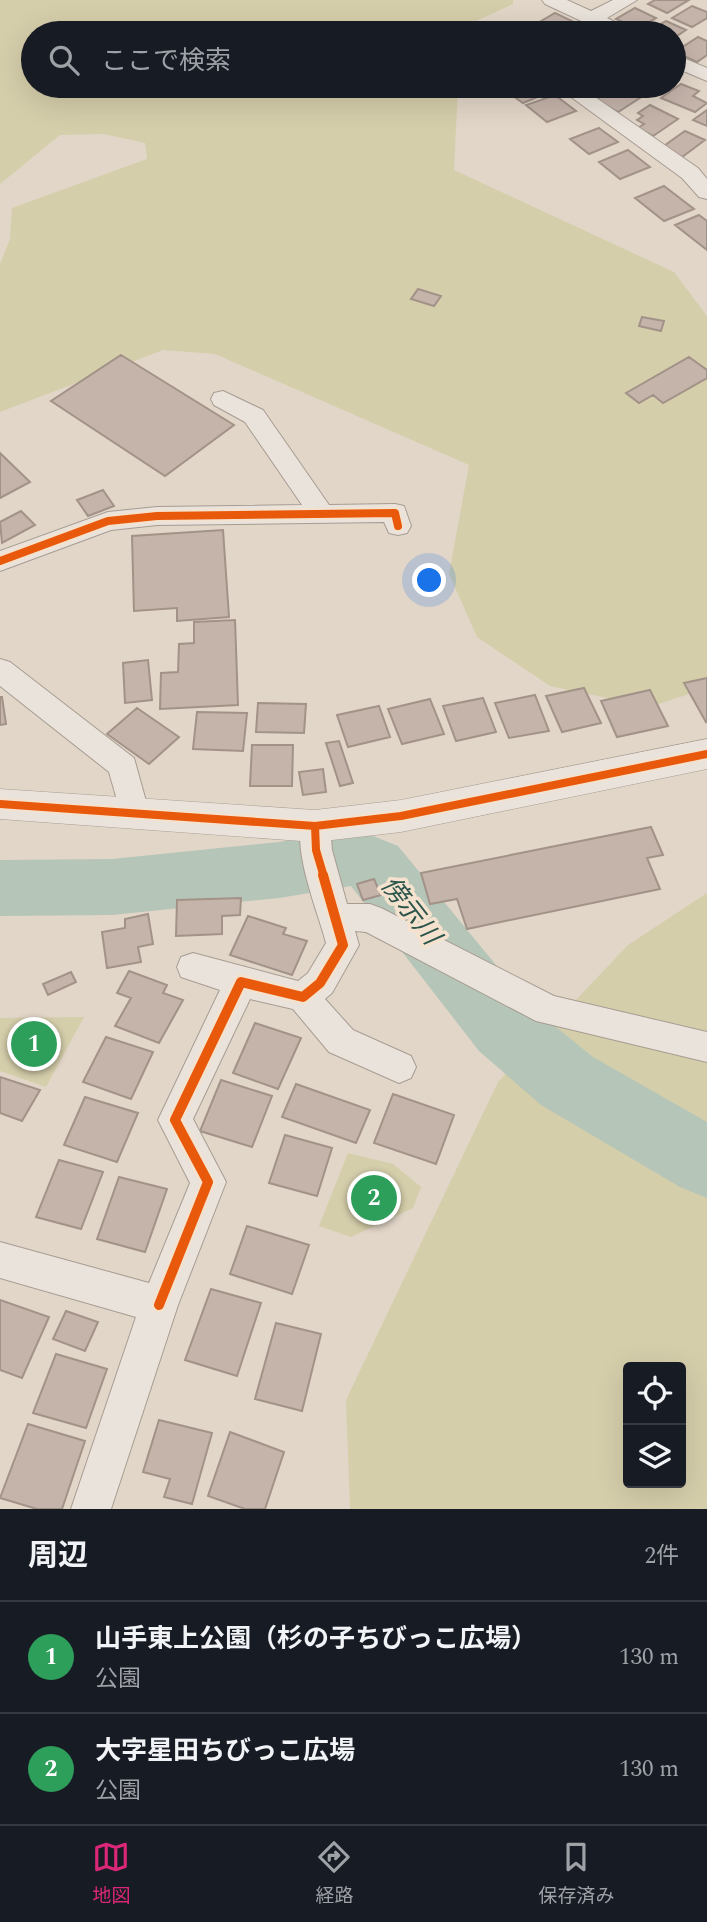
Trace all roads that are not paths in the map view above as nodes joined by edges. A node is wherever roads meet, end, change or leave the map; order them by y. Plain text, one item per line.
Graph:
1 (552, 0) edge
2 (627, 0) edge
3 (584, 21) edge
4 (587, 21) edge
5 (686, 65) edge
6 (707, 75) edge
7 (586, 98) edge
8 (698, 166) edge
9 (707, 192) edge
10 (223, 399) dead end
11 (322, 514) junction
12 (398, 526) dead end
13 (0, 561) edge
14 (0, 670) edge
15 (707, 754) edge
16 (0, 804) edge
17 (134, 812) junction
18 (316, 838) junction
19 (333, 904) junction
20 (193, 967) dead end
21 (241, 982) junction
22 (303, 996) junction
23 (707, 1047) edge
24 (399, 1067) dead end
25 (0, 1260) edge
26 (159, 1305) junction
27 (92, 1509) edge

1 - 3 street
2 - 4 street
5 - 6 street
7 - 8 street
8 - 9 street
10 - 11 street
11 - 12 street
11 - 13 street
14 - 17 street
15 - 18 street
16 - 17 street
17 - 18 street
18 - 19 street
19 - 22 street
19 - 23 street
20 - 21 street
21 - 22 street
21 - 26 street
22 - 24 street
25 - 26 street
26 - 27 street

